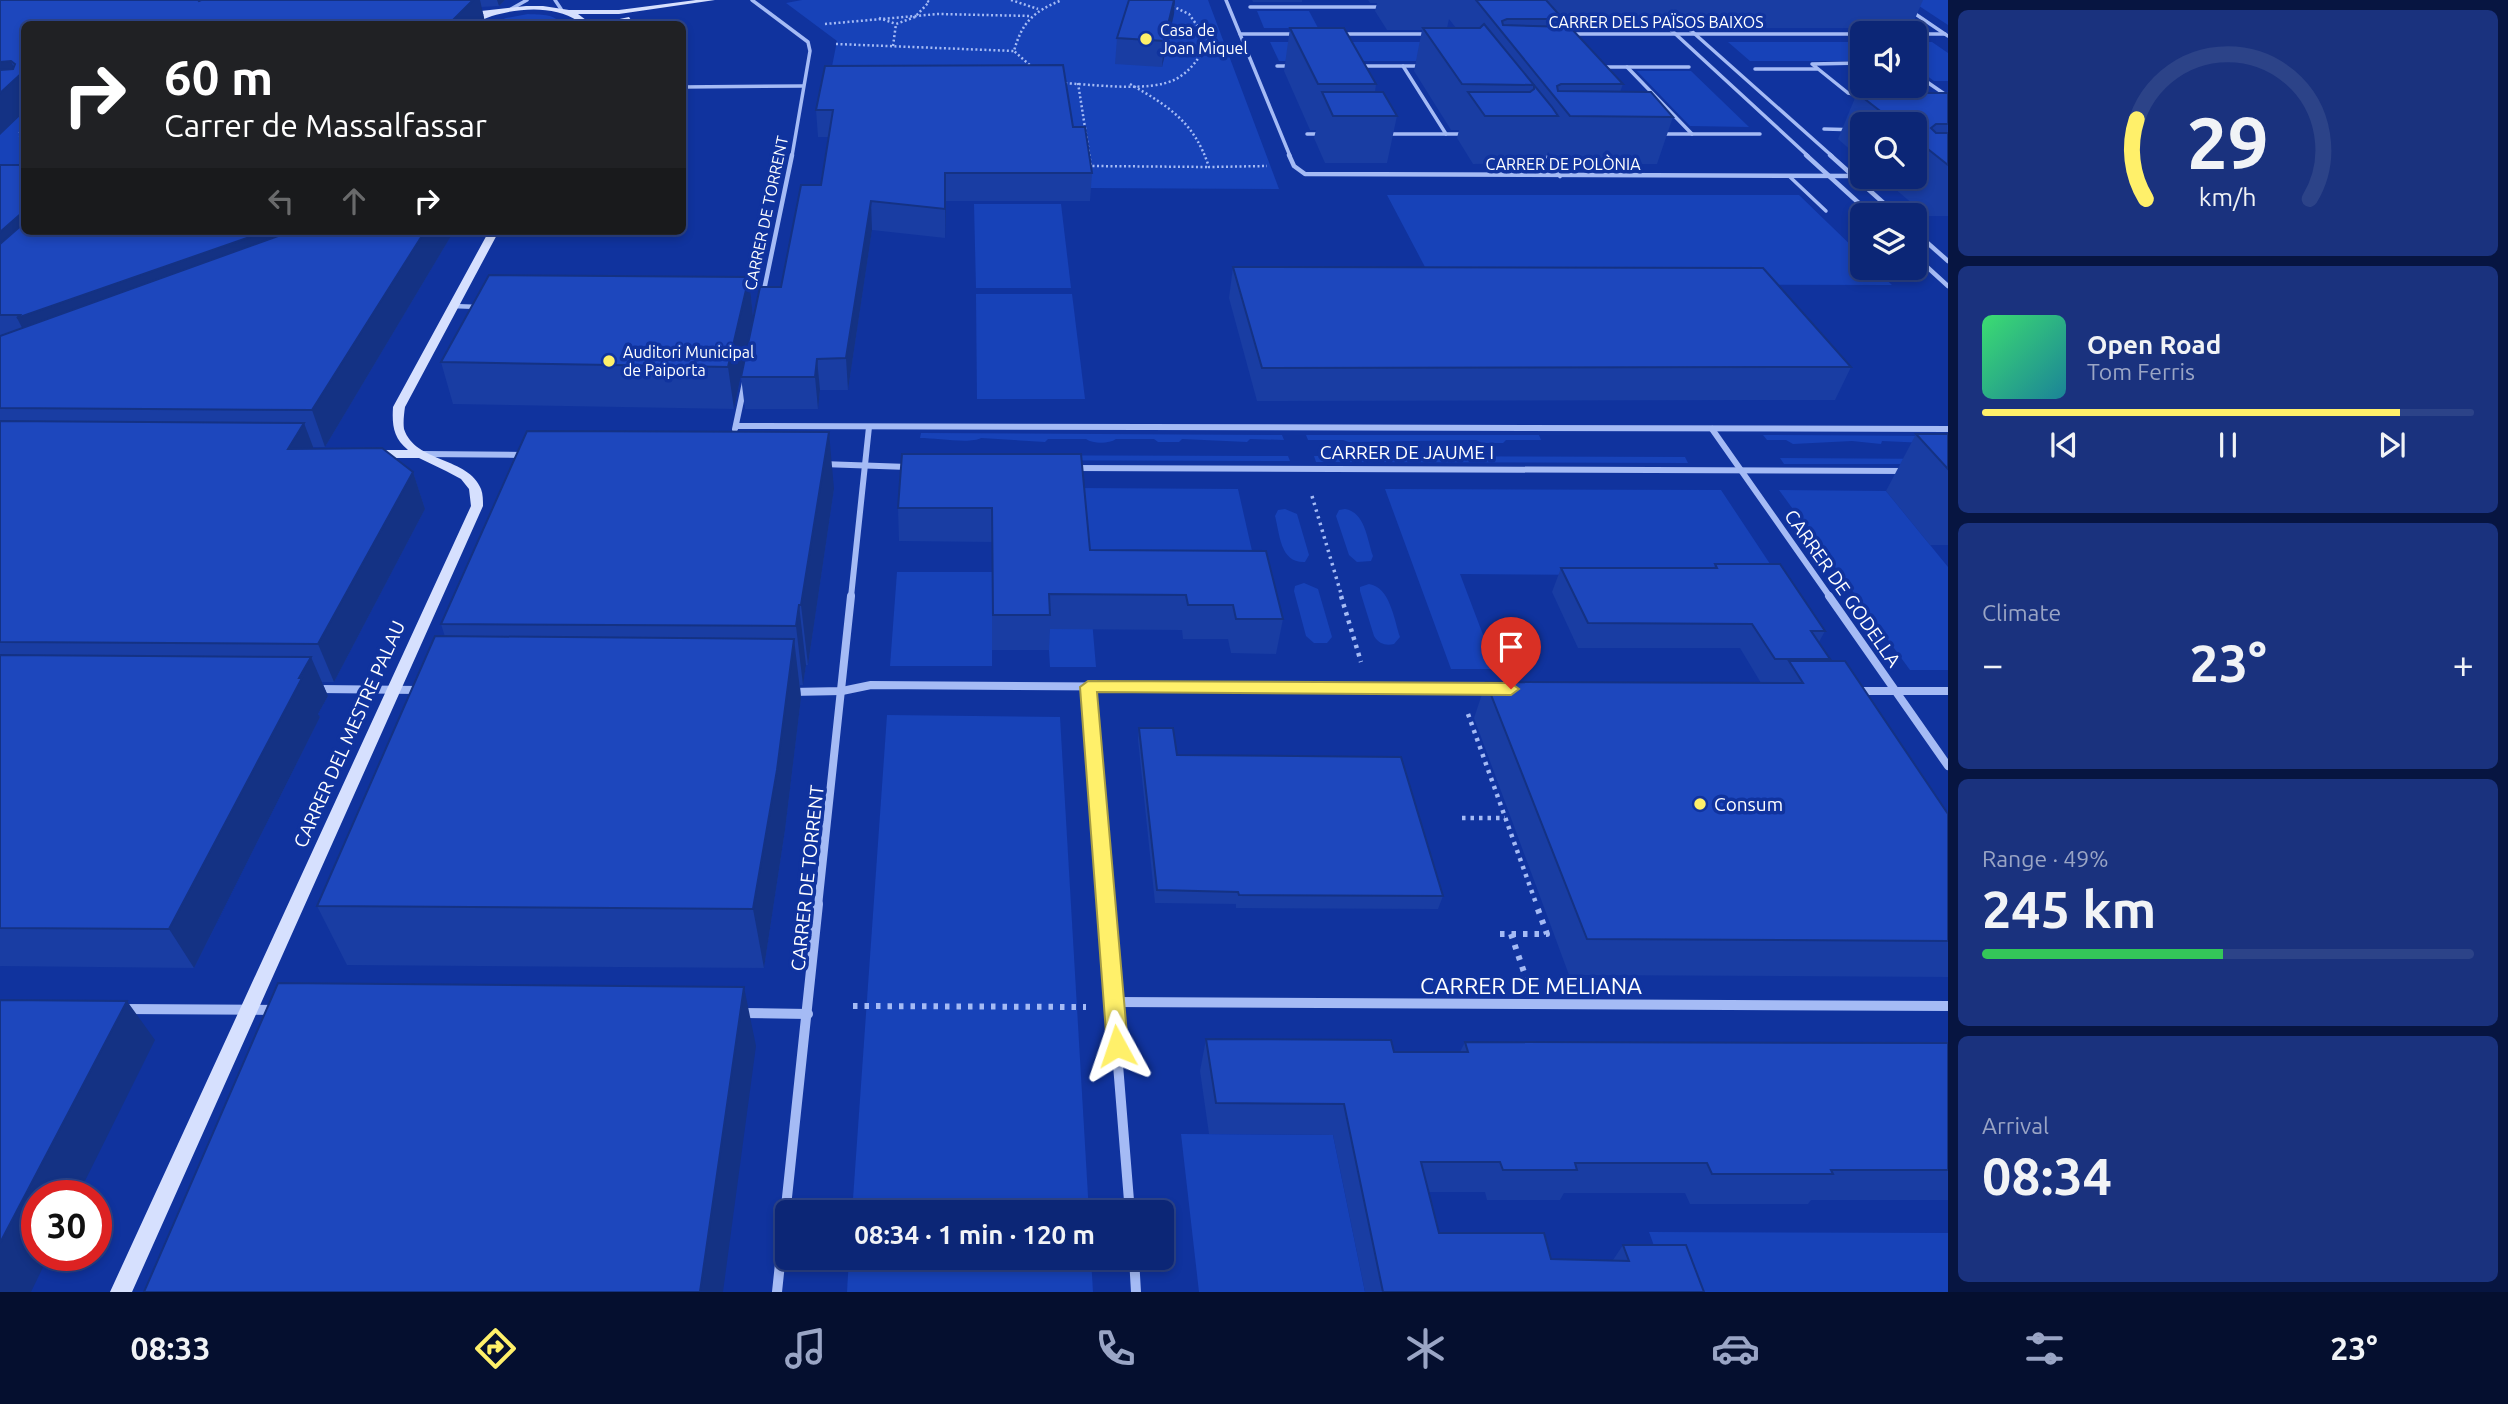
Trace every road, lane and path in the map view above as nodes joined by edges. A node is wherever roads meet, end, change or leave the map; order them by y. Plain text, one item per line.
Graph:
1 (527, 0) edge
2 (555, 0) edge
3 (712, 0) edge
4 (721, 0) edge
5 (752, 0) edge
6 (926, 0) edge
7 (1012, 0) edge
8 (1062, 0) edge
9 (1159, 0) edge
10 (1226, 0) edge
11 (1305, 0) edge
12 (1363, 0) edge
13 (1250, 7) dead end
14 (1308, 7) junction
15 (1367, 7) junction
16 (1395, 7) dead end
17 (1904, 7) dead end
18 (511, 9) junction
19 (561, 9) junction
20 (1038, 9) junction
21 (499, 11) junction
22 (571, 12) junction
23 (460, 13) edge
24 (920, 15) junction
25 (1654, 15) dead end
26 (1031, 16) junction
27 (878, 18) junction
28 (1677, 18) dead end
29 (476, 21) edge
30 (582, 21) edge
31 (615, 21) edge
32 (896, 24) junction
33 (813, 25) dead end
34 (1240, 34) junction
35 (1307, 34) edge
36 (1333, 34) edge
37 (1439, 34) edge
38 (1570, 34) edge
39 (1675, 34) junction
40 (1695, 34) junction
41 (1850, 34) edge
42 (1927, 34) edge
43 (1947, 35) edge
44 (836, 44) dead end
45 (893, 46) junction
46 (1014, 51) junction
47 (1850, 63) edge
48 (1277, 66) dead end
49 (1304, 66) edge
50 (1352, 66) edge
51 (1403, 66) junction
52 (1428, 66) dead end
53 (1587, 66) edge
54 (1627, 66) junction
55 (1689, 67) dead end
56 (1755, 69) dead end
57 (1818, 69) junction
58 (1036, 70) edge
59 (1927, 82) edge
60 (1054, 83) edge
61 (1078, 83) junction
62 (1130, 84) junction
63 (803, 86) junction
64 (686, 87) edge
65 (1936, 88) junction
66 (1948, 88) edge
67 (1850, 93) edge
68 (1933, 96) edge
69 (1824, 129) dead end
70 (1850, 130) edge
71 (1307, 134) dead end
72 (1337, 134) edge
73 (1375, 134) edge
74 (1446, 134) junction
75 (1473, 134) edge
76 (1655, 134) edge
77 (1692, 134) junction
78 (1760, 134) dead end
79 (1535, 142) edge
80 (1275, 166) dead end
81 (1209, 167) junction
82 (1850, 173) edge
83 (1560, 176) junction
84 (1789, 176) junction
85 (1830, 176) junction
86 (1850, 176) edge
87 (1868, 189) edge
88 (1859, 203) edge
89 (1883, 203) edge
90 (1825, 211) dead end
91 (492, 235) edge
92 (1927, 242) edge
93 (1948, 261) edge
94 (1927, 267) edge
95 (1948, 286) edge
96 (452, 306) junction
97 (490, 307) edge
98 (760, 308) edge
99 (746, 374) edge
100 (736, 426) junction
101 (869, 427) junction
102 (1712, 429) junction
103 (1948, 429) edge
104 (734, 436) edge
105 (364, 454) edge
106 (419, 454) junction
107 (526, 455) edge
108 (818, 464) edge
109 (865, 466) junction
110 (918, 467) edge
111 (1070, 468) edge
112 (1741, 471) junction
113 (1908, 471) dead end
114 (1310, 489) dead end
115 (1363, 668) dead end
116 (1088, 687) junction
117 (312, 689) edge
118 (1499, 689) edge
119 (394, 690) junction
120 (430, 690) edge
121 (842, 691) junction
122 (1855, 691) edge
123 (1895, 691) junction
124 (1948, 691) edge
125 (780, 692) edge
126 (1466, 710) dead end
127 (1948, 766) edge
128 (1462, 818) dead end
129 (1505, 818) junction
130 (1500, 934) dead end
131 (1511, 934) junction
132 (1528, 982) dead end
133 (1114, 1002) junction
134 (852, 1006) dead end
135 (1948, 1006) edge
136 (1087, 1007) dead end
137 (111, 1009) edge
138 (249, 1010) junction
139 (285, 1010) edge
140 (730, 1013) edge
141 (808, 1014) junction
142 (1129, 1200) edge
143 (1135, 1270) edge
144 (121, 1292) edge
145 (777, 1292) edge
146 (1136, 1292) edge

1 - 18 street
2 - 19 street
3 - 22 street
4 - 31 street
5 - 63 street, CARRER DE TORRENT
6 - 24 path
7 - 20 path
8 - 20 path
9 - 62 path
10 - 34 street
11 - 14 street
12 - 15 street
13 - 14 street
14 - 15 street
15 - 16 street
17 - 43 street
18 - 19 street
18 - 21 street
19 - 22 street
20 - 26 path
21 - 23 street
21 - 29 street
22 - 30 street
24 - 26 path
24 - 27 path
24 - 32 path
25 - 39 street
26 - 46 path
27 - 32 path
27 - 33 path
28 - 40 street
32 - 45 path
34 - 35 street
34 - 83 street, CARRER DE POLÒNIA
36 - 37 street
38 - 39 street, CARRER DELS PAÏSOS BAIXOS
39 - 40 street, CARRER DELS PAÏSOS BAIXOS
39 - 85 street
40 - 41 street, CARRER DELS PAÏSOS BAIXOS
40 - 82 street
42 - 43 street
44 - 45 path
45 - 46 path
46 - 58 path
47 - 57 street
48 - 49 street
50 - 51 street
51 - 52 street
51 - 74 street
53 - 54 street
54 - 55 street
54 - 77 street
56 - 57 street
57 - 67 street
59 - 65 street
60 - 61 path
61 - 62 path
61 - 81 path
62 - 81 path
63 - 64 street
63 - 98 street, CARRER DE TORRENT
65 - 66 street
65 - 68 street
69 - 70 street
71 - 72 street
73 - 74 street
74 - 75 street
76 - 77 street
77 - 78 street
79 - 83 street
80 - 81 path
83 - 84 street, CARRER DE POLÒNIA
84 - 85 street, CARRER DE POLÒNIA
84 - 90 lane
85 - 86 street, CARRER DE POLÒNIA
85 - 88 street
87 - 89 street
91 - 96 street, CARRER DEL MESTRE PALAU
92 - 93 street
94 - 95 street
96 - 97 street
96 - 106 street, CARRER DEL MESTRE PALAU
99 - 100 street
100 - 101 street, CARRER DE JAUME I
100 - 104 street
101 - 102 street, CARRER DE JAUME I
101 - 109 street
102 - 103 street, CARRER DE JAUME I
102 - 112 street, CARRER DE GODELLA
105 - 106 street
106 - 107 street
106 - 119 street, CARRER DEL MESTRE PALAU
108 - 109 street
109 - 110 street
109 - 121 street, CARRER DE TORRENT
111 - 112 street, CARRER DE JAUME I
112 - 113 street, CARRER DE JAUME I
112 - 123 street, CARRER DE GODELLA
114 - 115 path
116 - 118 street
116 - 121 street
116 - 133 street
117 - 119 street
119 - 120 street
119 - 138 street, CARRER DEL MESTRE PALAU
121 - 125 street
121 - 141 street, CARRER DE TORRENT
122 - 123 street
123 - 124 street
123 - 127 street, CARRER DE GODELLA
126 - 129 path
128 - 129 path
129 - 131 path
130 - 131 path
131 - 132 path
133 - 135 street, CARRER DE MELIANA
133 - 142 street
134 - 136 path
137 - 138 street
138 - 139 street
138 - 144 street, CARRER DEL MESTRE PALAU
140 - 141 street
141 - 145 street, CARRER DE TORRENT
143 - 146 street

